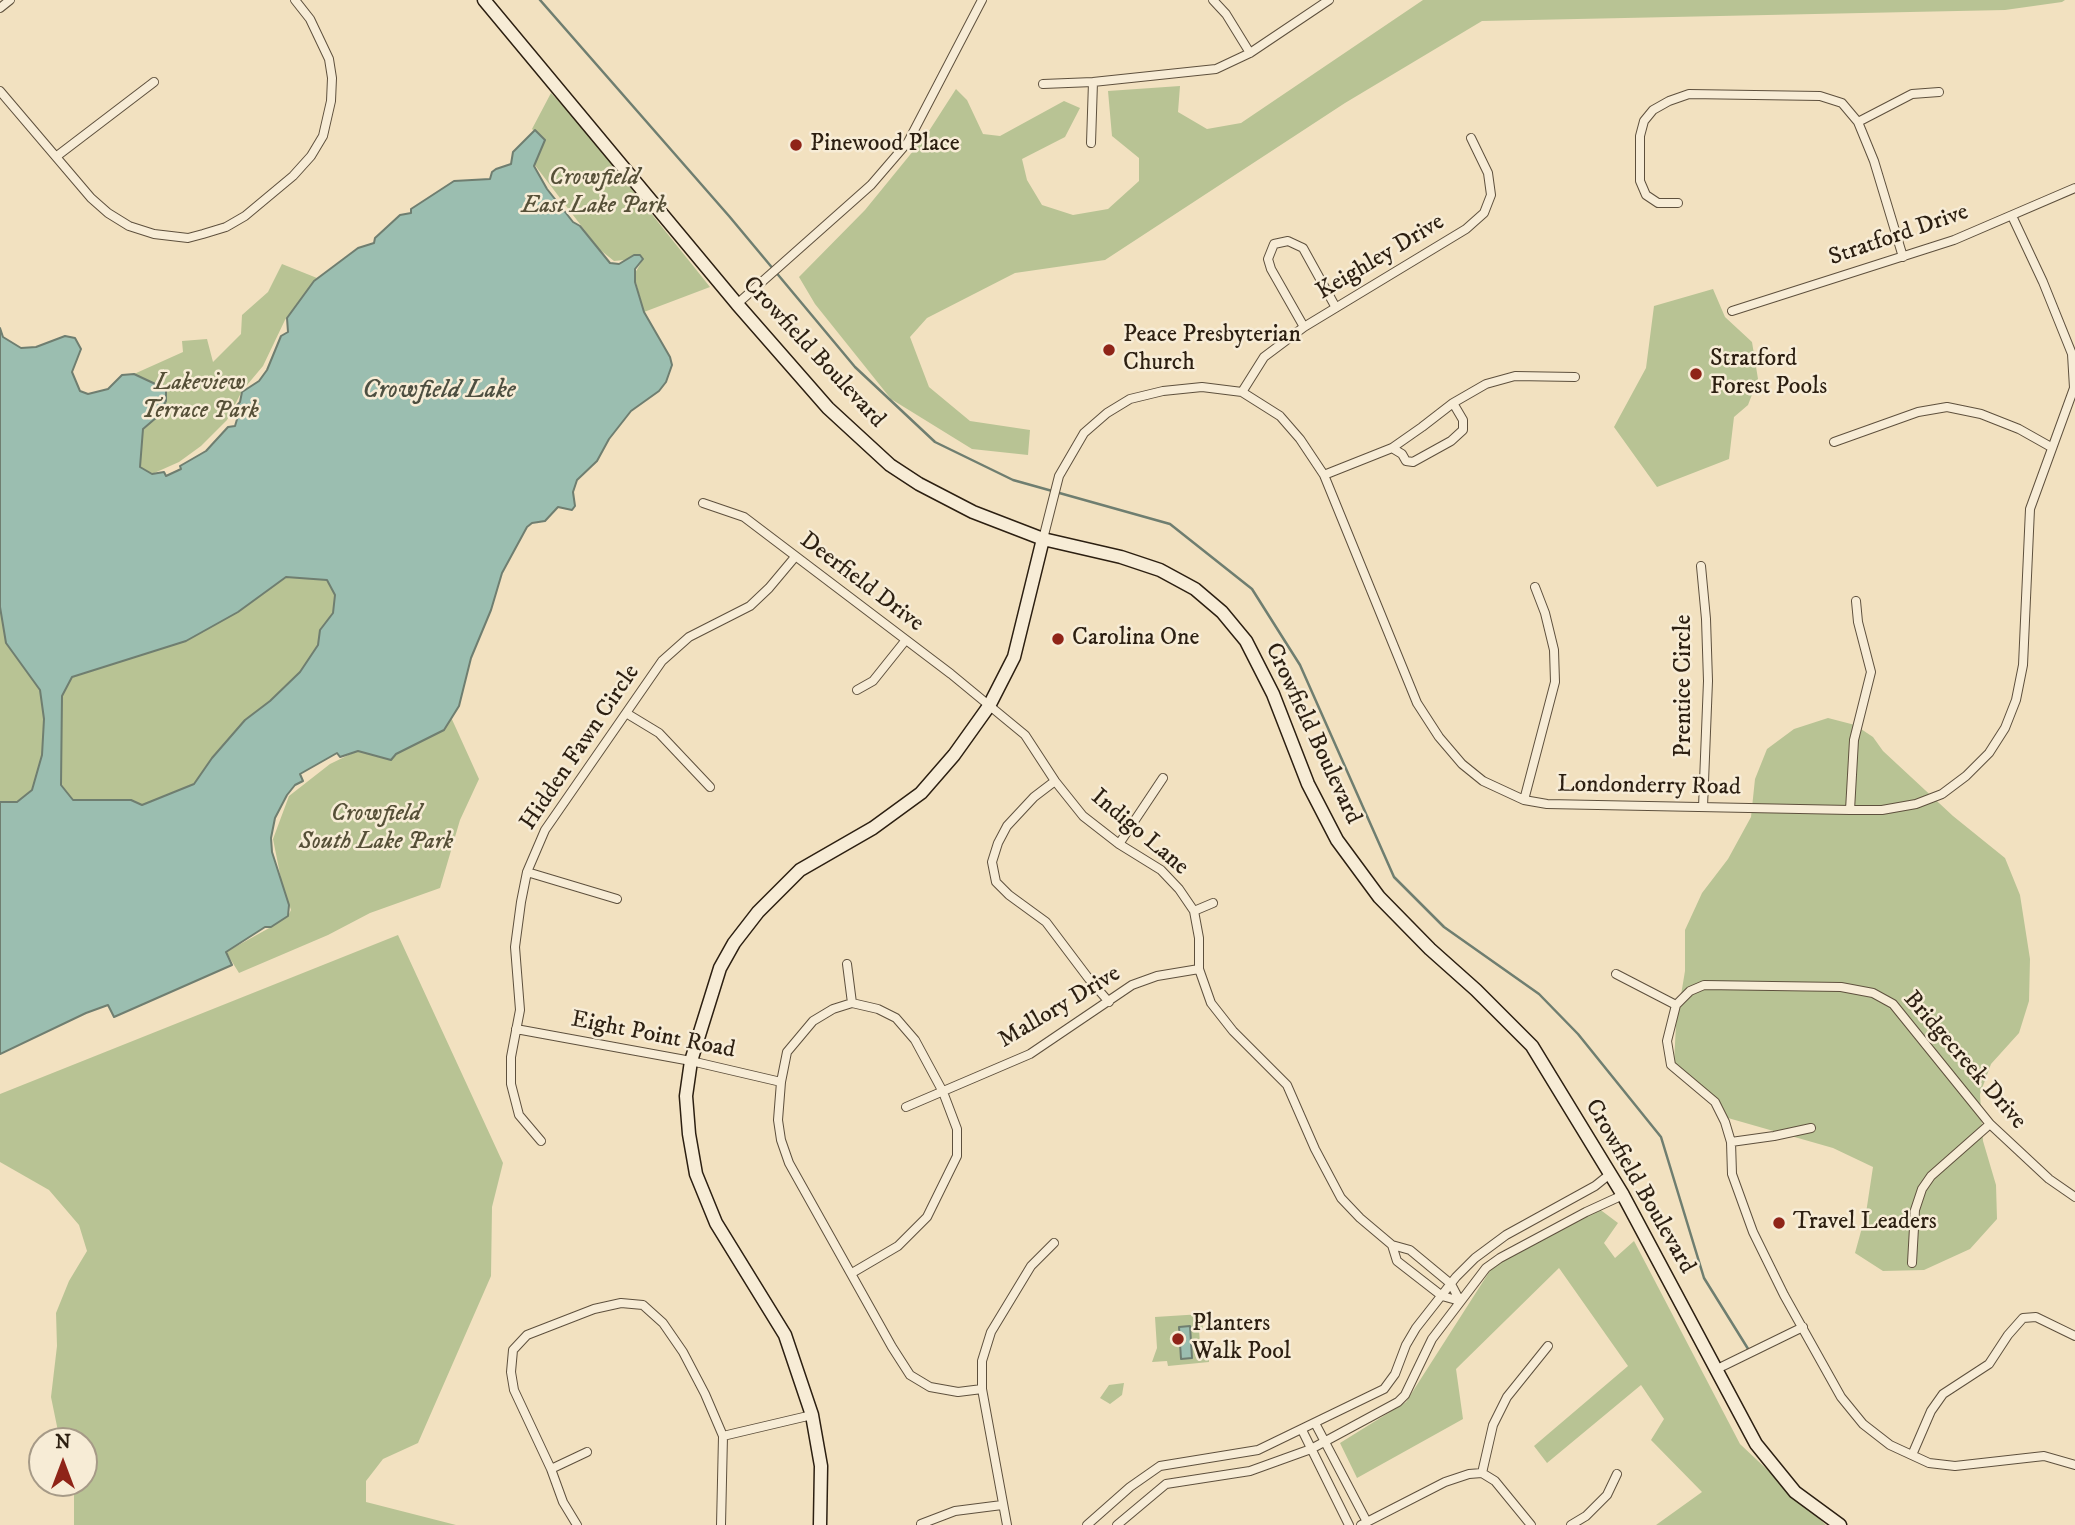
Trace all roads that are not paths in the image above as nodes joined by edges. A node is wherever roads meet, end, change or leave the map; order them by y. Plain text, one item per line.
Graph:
1 (10, 0) edge
2 (295, 0) edge
3 (484, 0) edge
4 (982, 0) edge
5 (1213, 0) edge
6 (1329, 0) edge
7 (0, 8) edge
8 (1250, 53) junction
9 (153, 82) dead end
10 (1093, 82) junction
11 (1043, 85) dead end
12 (0, 91) edge
13 (1939, 92) dead end
14 (1858, 122) junction
15 (1471, 138) dead end
16 (1091, 143) dead end
17 (57, 156) junction
18 (2075, 188) edge
19 (1678, 203) dead end
20 (2012, 216) junction
21 (1903, 257) junction
22 (737, 304) junction
23 (1335, 306) junction
24 (1732, 311) dead end
25 (1304, 327) junction
26 (1575, 377) dead end
27 (1242, 392) junction
28 (1453, 403) junction
29 (1833, 442) dead end
30 (2051, 447) junction
31 (1392, 448) junction
32 (1324, 475) junction
33 (704, 503) dead end
34 (1043, 539) junction
35 (795, 557) junction
36 (1700, 566) dead end
37 (1535, 587) dead end
38 (1856, 601) dead end
39 (905, 641) junction
40 (857, 690) dead end
41 (989, 706) junction
42 (626, 713) junction
43 (1163, 778) dead end
44 (1055, 781) junction
45 (710, 787) dead end
46 (1524, 800) junction
47 (1703, 807) junction
48 (1850, 810) junction
49 (1119, 844) junction
50 (527, 872) junction
51 (617, 899) dead end
52 (1213, 903) dead end
53 (1194, 911) junction
54 (846, 964) dead end
55 (1199, 969) junction
56 (1616, 974) dead end
57 (1109, 1002) junction
58 (852, 1003) junction
59 (1676, 1005) junction
60 (516, 1029) junction
61 (691, 1061) junction
62 (781, 1082) junction
63 (943, 1092) junction
64 (906, 1107) dead end
65 (1990, 1124) junction
66 (1811, 1128) dead end
67 (541, 1141) dead end
68 (1731, 1142) junction
69 (1611, 1174) junction
70 (1623, 1195) junction
71 (2075, 1197) edge
72 (1054, 1243) dead end
73 (1392, 1245) junction
74 (1912, 1263) dead end
75 (852, 1273) junction
76 (1451, 1284) junction
77 (1442, 1296) junction
78 (1460, 1301) junction
79 (1803, 1327) junction
80 (2075, 1336) edge
81 (1548, 1346) dead end
82 (1715, 1370) junction
83 (982, 1389) junction
84 (812, 1415) junction
85 (1315, 1423) junction
86 (1302, 1430) junction
87 (723, 1436) junction
88 (1325, 1441) junction
89 (1311, 1449) junction
90 (587, 1452) dead end
91 (1912, 1455) junction
92 (1218, 1456) junction
93 (1178, 1462) junction
94 (2075, 1465) edge
95 (551, 1469) junction
96 (1482, 1473) junction
97 (1616, 1474) dead end
98 (1222, 1475) junction
99 (1182, 1481) junction
100 (1002, 1504) junction
101 (921, 1524) edge
102 (1364, 1524) edge
103 (577, 1525) edge
104 (721, 1525) edge
105 (820, 1525) edge
106 (1007, 1525) edge
107 (1087, 1525) edge
108 (1117, 1525) edge
109 (1349, 1525) edge
110 (1531, 1525) edge
111 (1571, 1525) edge
112 (1840, 1525) edge

1 - 7 street
2 - 17 street
3 - 22 main road, Crowfield Boulevard
4 - 22 street
5 - 8 street
6 - 8 street
8 - 10 street
9 - 17 street
10 - 11 street
10 - 16 street
12 - 17 street
13 - 14 street
14 - 19 street
14 - 21 street
15 - 23 street, Keighley Drive
18 - 20 street, Stratford Drive
20 - 21 street, Stratford Drive
20 - 30 street, Londonderry Road
21 - 24 street, Stratford Drive
22 - 34 main road, Crowfield Boulevard
23 - 25 street, Keighley Drive
23 - 25 street
25 - 27 street, Keighley Drive
26 - 28 street
27 - 32 street, Londonderry Road
27 - 34 street, Londonderry Road
28 - 31 street
28 - 31 street
29 - 30 street
30 - 48 street, Londonderry Road
31 - 32 street
32 - 46 street, Londonderry Road
33 - 35 street, Deerfield Drive
34 - 41 main road
34 - 69 main road, Crowfield Boulevard
35 - 39 street, Deerfield Drive
35 - 42 street, Hidden Fawn Circle
36 - 47 street, Prentice Circle
37 - 46 street
38 - 48 street
39 - 40 street
39 - 41 street, Deerfield Drive
41 - 44 street, Indigo Lane
41 - 61 main road
42 - 45 street
42 - 50 street, Hidden Fawn Circle
43 - 49 street
44 - 49 street, Indigo Lane
44 - 57 street
46 - 47 street, Londonderry Road
47 - 48 street, Londonderry Road
49 - 53 street, Indigo Lane
50 - 51 street
50 - 60 street, Hidden Fawn Circle
52 - 53 street
53 - 55 street, Indigo Lane
54 - 58 street
55 - 57 street, Mallory Drive
55 - 73 street, Indigo Lane
56 - 59 street
57 - 63 street, Mallory Drive
58 - 62 street
58 - 63 street
59 - 65 street, Bridgecreek Drive
59 - 68 street
60 - 61 street, Eight Point Road
60 - 67 street, Hidden Fawn Circle
61 - 62 street, Eight Point Road
61 - 84 main road
62 - 75 street
63 - 64 street, Mallory Drive
63 - 75 street
65 - 71 street, Bridgecreek Drive
65 - 74 street
66 - 68 street
68 - 79 street
69 - 70 main road, Crowfield Boulevard
69 - 76 street
70 - 78 street
70 - 82 main road, Crowfield Boulevard
72 - 83 street
73 - 76 street, Indigo Lane
73 - 77 street, Indigo Lane
75 - 83 street
76 - 77 street
76 - 78 street, Indigo Lane
77 - 78 street, Indigo Lane
77 - 85 street
78 - 88 street
79 - 82 street
79 - 91 street
80 - 91 street
81 - 96 street
82 - 112 main road, Crowfield Boulevard
83 - 100 street
84 - 87 street
84 - 105 main road
85 - 86 street
85 - 88 street
86 - 89 street
86 - 92 street
87 - 95 street
87 - 104 street
88 - 89 street
88 - 102 street
89 - 98 street
89 - 109 street
90 - 95 street
91 - 94 street
92 - 93 street
92 - 98 street
93 - 99 street
93 - 107 street
95 - 103 street
96 - 102 street
96 - 110 street
97 - 111 street
98 - 99 street
99 - 108 street
100 - 101 street
100 - 106 street

